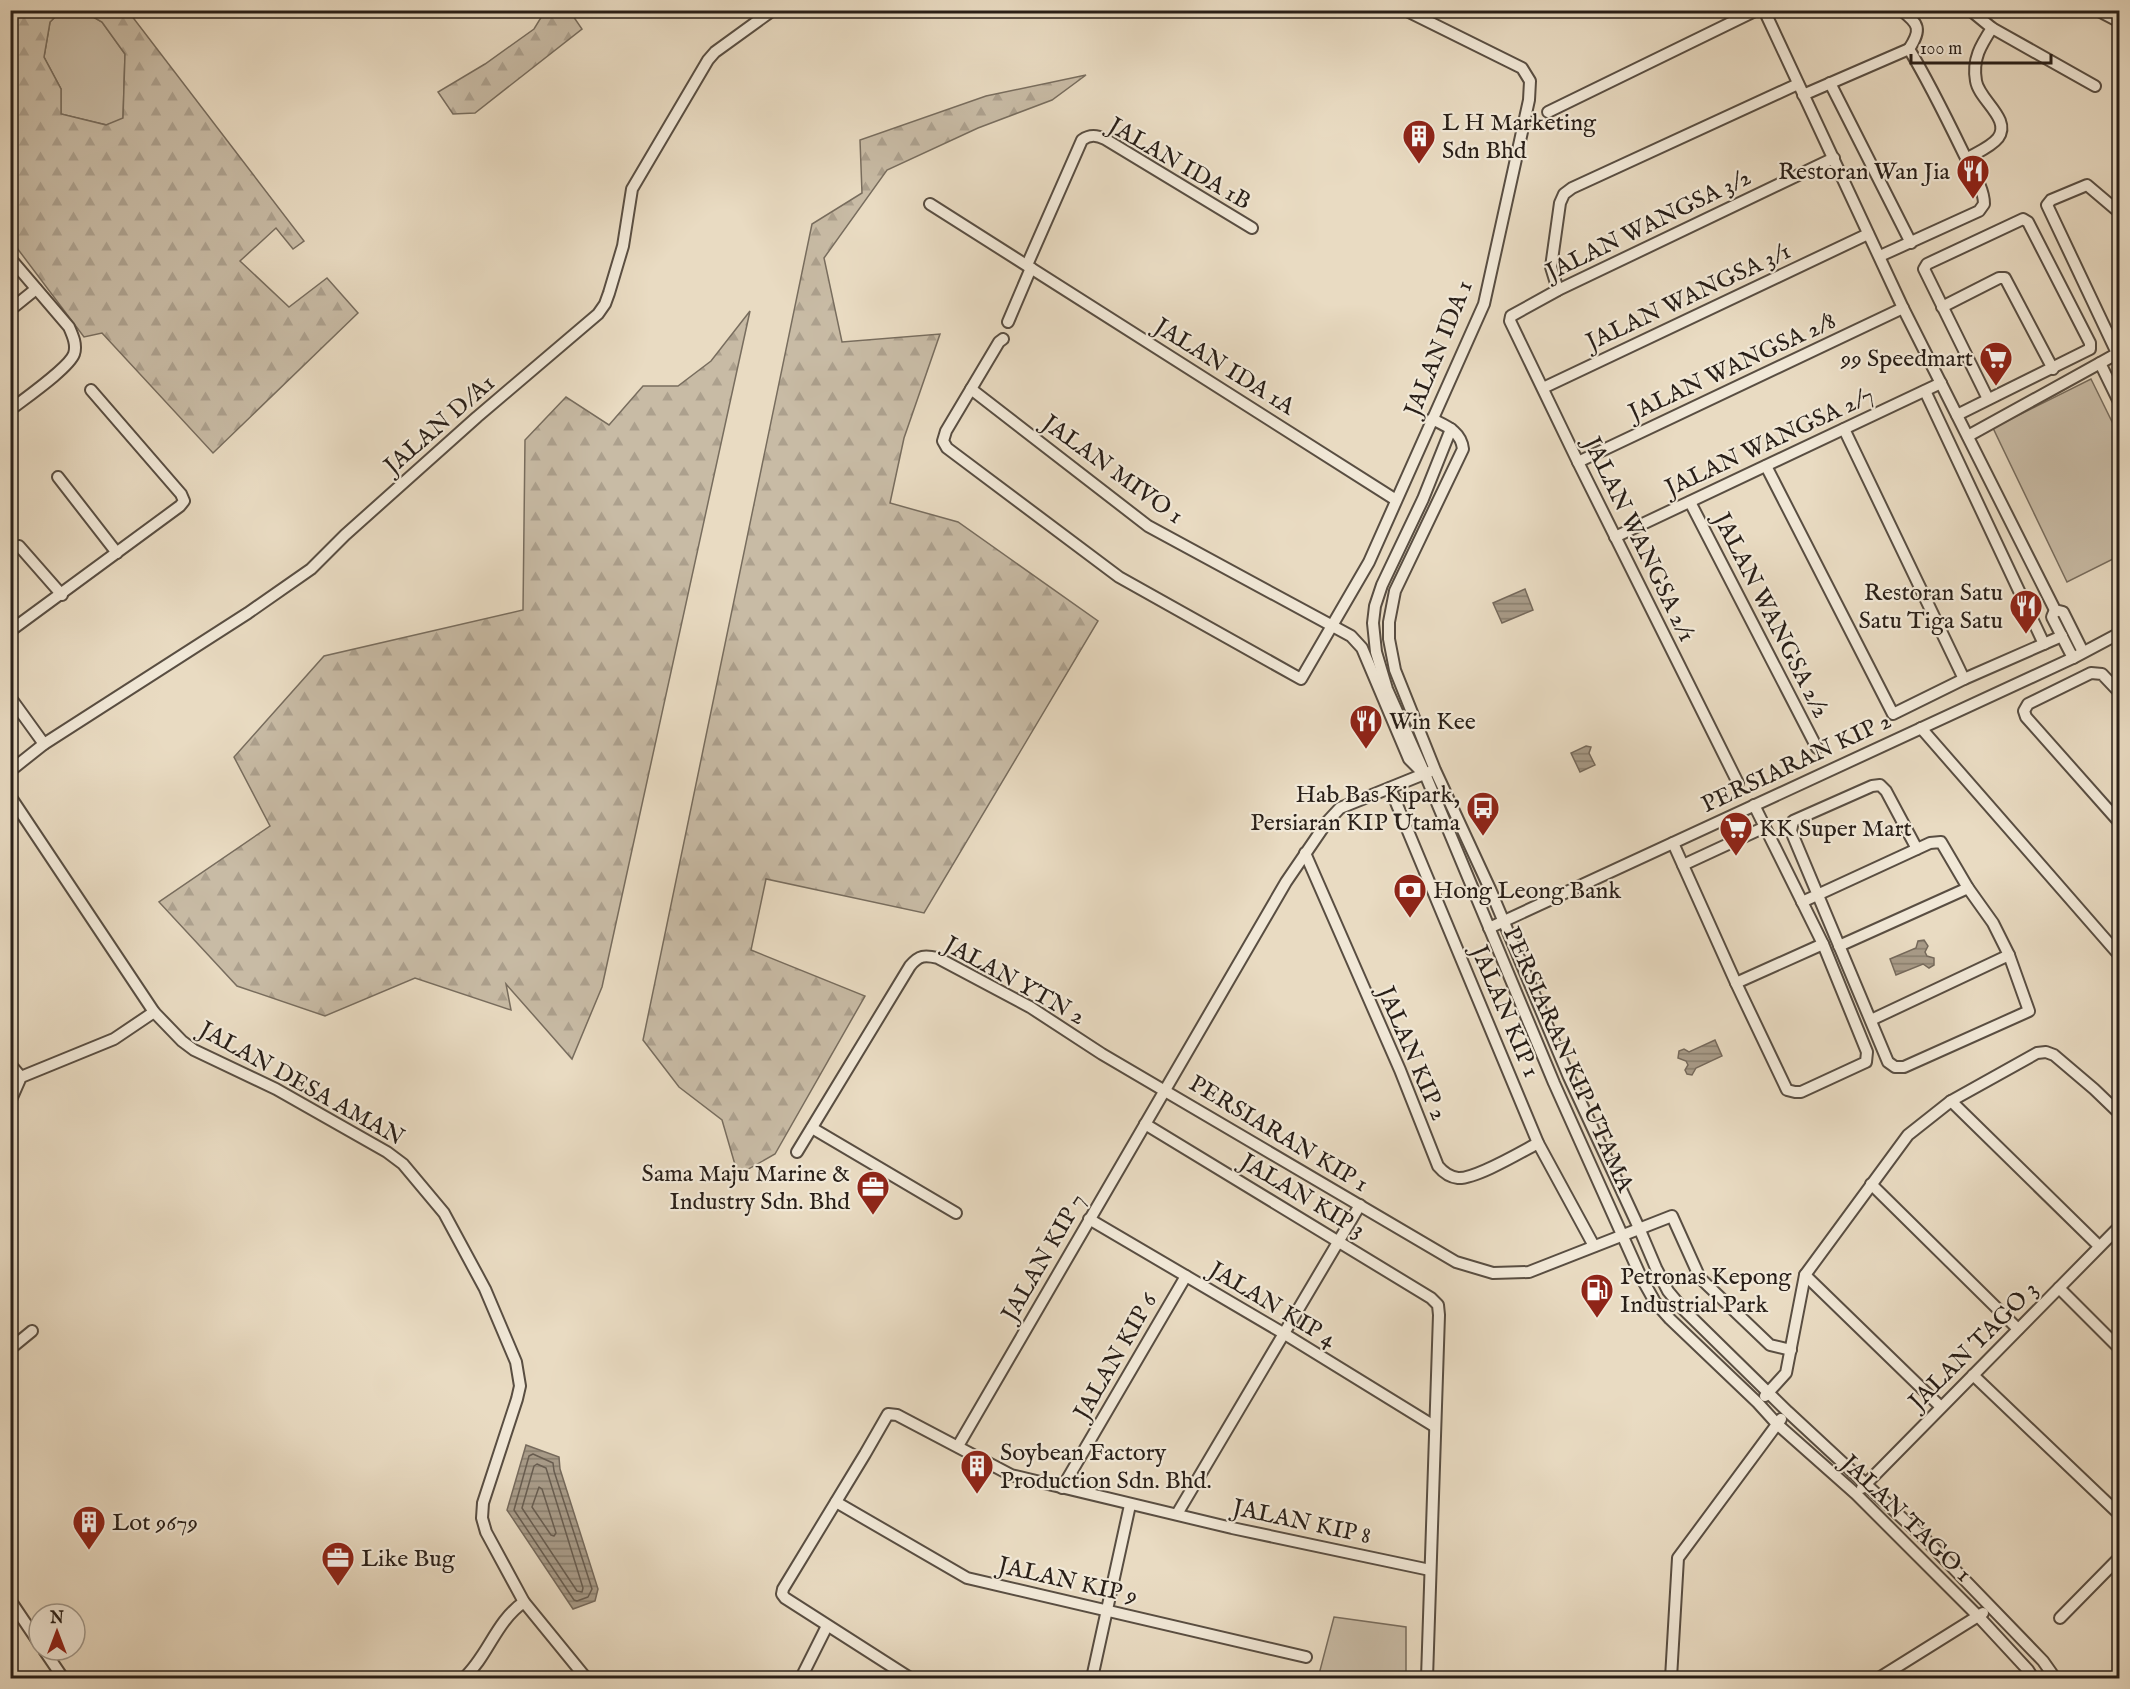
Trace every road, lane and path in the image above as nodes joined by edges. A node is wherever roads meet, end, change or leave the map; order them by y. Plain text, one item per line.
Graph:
1 (773, 10) edge
2 (1406, 10) edge
3 (1757, 10) edge
4 (1764, 10) edge
5 (1900, 10) edge
6 (1970, 10) edge
7 (2097, 10) edge
8 (2120, 22) edge
9 (1992, 28) junction
10 (1909, 49) junction
11 (1830, 83) junction
12 (1798, 84) junction
13 (2095, 86) dead end
14 (1803, 95) junction
15 (1548, 112) dead end
16 (1834, 158) junction
17 (1966, 159) junction
18 (930, 204) dead end
19 (2120, 213) edge
20 (1252, 228) dead end
21 (1868, 234) junction
22 (1911, 243) junction
23 (1880, 256) junction
24 (10, 258) edge
25 (1029, 267) junction
26 (36, 289) junction
27 (1558, 290) junction
28 (1942, 307) junction
29 (1903, 308) junction
30 (10, 310) edge
31 (1513, 313) joint
32 (1008, 322) dead end
33 (1004, 339) dead end
34 (2118, 353) edge
35 (2100, 363) junction
36 (2053, 369) junction
37 (1941, 383) junction
38 (2115, 385) edge
39 (1543, 388) junction
40 (971, 389) junction
41 (91, 390) dead end
42 (1924, 391) junction
43 (1988, 399) junction
44 (2120, 404) edge
45 (10, 410) edge
46 (1957, 415) junction
47 (1432, 419) junction
48 (1451, 429) junction
49 (1844, 429) junction
50 (1968, 436) junction
51 (1578, 462) junction
52 (1766, 466) junction
53 (58, 477) dead end
54 (1396, 500) junction
55 (1690, 502) junction
56 (1615, 537) junction
57 (19, 546) dead end
58 (117, 553) junction
59 (62, 594) junction
60 (2055, 610) junction
61 (1331, 624) junction
62 (10, 631) edge
63 (2120, 633) edge
64 (2062, 636) junction
65 (1374, 639) junction
66 (1389, 639) junction
67 (2044, 644) junction
68 (2078, 655) junction
69 (1964, 679) junction
70 (2120, 693) edge
71 (10, 697) edge
72 (1921, 728) junction
73 (44, 744) junction
74 (1816, 748) dead end
75 (10, 771) edge
76 (1430, 772) junction
77 (1738, 783) dead end
78 (1390, 788) junction
79 (10, 796) edge
80 (1754, 805) junction
81 (2120, 823) edge
82 (1765, 827) junction
83 (1673, 843) junction
84 (1917, 849) junction
85 (1305, 853) junction
86 (1683, 865) junction
87 (1812, 879) junction
88 (1795, 887) junction
89 (1968, 888) junction
90 (1819, 895) junction
91 (1802, 902) junction
92 (1504, 921) junction
93 (1489, 928) junction
94 (1823, 944) junction
95 (1839, 946) junction
96 (2009, 955) junction
97 (2120, 956) edge
98 (1736, 983) junction
99 (154, 1012) junction
100 (1871, 1020) junction
101 (10, 1064) edge
102 (21, 1077) junction
103 (1164, 1090) junction
104 (1951, 1101) junction
105 (10, 1102) edge
106 (2120, 1114) edge
107 (1144, 1124) junction
108 (812, 1128) junction
109 (1539, 1143) junction
110 (797, 1152) dead end
111 (1871, 1184) junction
112 (1360, 1205) junction
113 (956, 1214) dead end
114 (1089, 1219) junction
115 (2120, 1226) edge
116 (1639, 1228) junction
117 (1623, 1235) junction
118 (1338, 1241) junction
119 (1594, 1246) junction
120 (2100, 1246) junction
121 (1805, 1275) junction
122 (1186, 1276) junction
123 (2059, 1288) junction
124 (2018, 1329) junction
125 (32, 1331) dead end
126 (1283, 1333) junction
127 (10, 1349) edge
128 (2120, 1349) edge
129 (1791, 1350) junction
130 (1973, 1375) junction
131 (1769, 1392) junction
132 (1758, 1403) junction
133 (1941, 1407) junction
134 (1788, 1412) junction
135 (1777, 1424) junction
136 (1434, 1426) junction
137 (958, 1446) junction
138 (1866, 1483) junction
139 (1062, 1488) junction
140 (1856, 1494) junction
141 (836, 1502) junction
142 (1130, 1505) junction
143 (1177, 1514) junction
144 (2120, 1515) edge
145 (2120, 1557) edge
146 (1430, 1570) junction
147 (10, 1600) edge
148 (524, 1602) junction
149 (1991, 1607) junction
150 (1107, 1611) junction
151 (1978, 1616) junction
152 (2061, 1618) dead end
153 (27, 1625) edge
154 (827, 1626) junction
155 (1306, 1657) dead end
156 (52, 1662) edge
157 (63, 1678) edge
158 (464, 1678) edge
159 (586, 1678) edge
160 (801, 1678) edge
161 (910, 1678) edge
162 (1092, 1678) edge
163 (1427, 1678) edge
164 (1671, 1678) edge
165 (1879, 1678) edge
166 (2033, 1678) edge
167 (2055, 1678) edge

1 - 73 street, JALAN D/A1
2 - 47 street, JALAN IDA 1
3 - 15 street
4 - 12 street
5 - 10 street
6 - 9 street
7 - 8 street
9 - 13 street
9 - 17 street
10 - 11 street
10 - 17 street
11 - 14 street
11 - 22 street
12 - 14 street
12 - 27 street
14 - 16 street
16 - 21 street
16 - 27 street, JALAN WANGSA 3/2
17 - 22 street
18 - 25 street, JALAN IDA 1A
19 - 34 street
20 - 25 street, JALAN IDA 1B
21 - 23 street
21 - 39 street, JALAN WANGSA 3/1
22 - 23 street
23 - 29 street
24 - 26 street
25 - 32 street
25 - 54 street, JALAN IDA 1A
26 - 30 street
26 - 45 street
27 - 31 street, JALAN WANGSA 3/2
28 - 36 street
28 - 36 street
28 - 43 street
29 - 37 street
29 - 51 street, JALAN WANGSA 2/8
31 - 39 street, JALAN WANGSA 2/1
33 - 40 street
34 - 35 street
35 - 38 street
35 - 50 street
36 - 43 street
37 - 42 street, JALAN WANGSA 2/7
37 - 46 street
38 - 44 street
39 - 51 street, JALAN WANGSA 2/1
40 - 61 street, JALAN MIVO 1
40 - 61 street, JALAN IDA 1
41 - 58 street
42 - 49 street, JALAN WANGSA 2/7
42 - 67 street
43 - 46 street
46 - 50 street
47 - 48 street
47 - 54 street, JALAN IDA 1
48 - 65 street, PERSIARAN KIP UTAMA
48 - 66 street, PERSIARAN KIP UTAMA
49 - 52 street, JALAN WANGSA 2/7
49 - 69 street
50 - 60 street
51 - 56 street, JALAN WANGSA 2/1
52 - 55 street, JALAN WANGSA 2/7
52 - 69 street
53 - 58 street
54 - 61 street, JALAN IDA 1
55 - 56 street, JALAN WANGSA 2/7
55 - 74 street, JALAN WANGSA 2/2
56 - 77 street, JALAN WANGSA 2/1
57 - 59 street
58 - 59 street
59 - 62 street
60 - 64 street
60 - 68 street
61 - 76 street, JALAN MIVO 1
63 - 68 street, PERSIARAN KIP 2
64 - 67 street
64 - 68 street
65 - 66 street
65 - 76 street, PERSIARAN KIP UTAMA
66 - 76 street, PERSIARAN KIP UTAMA
67 - 69 street
68 - 72 street, PERSIARAN KIP 2
70 - 81 street
71 - 73 street
72 - 80 street, PERSIARAN KIP 2
72 - 97 street
73 - 75 street, JALAN D/A1
76 - 78 street, PERSIARAN KIP 1
76 - 92 street, PERSIARAN KIP UTAMA
76 - 93 street, PERSIARAN KIP UTAMA
78 - 85 street, PERSIARAN KIP 1
78 - 109 street, JALAN KIP 1
79 - 99 street, JALAN DESA AMAN
80 - 82 street
80 - 83 street, PERSIARAN KIP 2
82 - 86 street
82 - 88 street
83 - 86 street
83 - 92 street, PERSIARAN KIP 2
84 - 87 street
84 - 89 street
84 - 90 street
85 - 103 street, PERSIARAN KIP 1
85 - 109 street, JALAN KIP 2
86 - 98 street
87 - 88 street
87 - 90 street
88 - 91 street
89 - 95 street
89 - 96 street
90 - 91 street
90 - 95 street
91 - 94 street
92 - 93 street, PERSIARAN KIP 2
92 - 116 street, PERSIARAN KIP UTAMA
93 - 117 street, PERSIARAN KIP UTAMA
94 - 98 street
94 - 98 street
95 - 100 street
96 - 100 street
96 - 100 street
99 - 102 street
99 - 148 street, JALAN DESA AMAN
101 - 102 street
102 - 105 street
103 - 107 street, JALAN KIP 7
103 - 108 street, JALAN YTN 2
103 - 112 street, PERSIARAN KIP 1
104 - 106 street
104 - 111 street
104 - 120 street
107 - 114 street, JALAN KIP 7
107 - 118 street, JALAN KIP 3
108 - 110 street, JALAN YTN 2
108 - 113 street
109 - 119 street, JALAN KIP 1
111 - 121 street
111 - 124 street
112 - 118 street
112 - 119 street, PERSIARAN KIP 1
114 - 122 street, JALAN KIP 4
114 - 137 street, JALAN KIP 7
115 - 120 street, JALAN TAGO 3
116 - 117 street, PERSIARAN KIP 1
116 - 129 street, PERSIARAN KIP 1
116 - 131 street, PERSIARAN KIP UTAMA
117 - 119 street, PERSIARAN KIP 1
117 - 132 street, PERSIARAN KIP UTAMA
118 - 126 street
118 - 136 street, JALAN KIP 3
120 - 123 street, JALAN TAGO 3
121 - 129 street
121 - 133 street
122 - 126 street, JALAN KIP 4
122 - 139 street, JALAN KIP 6
123 - 124 street, JALAN TAGO 3
123 - 128 street
124 - 130 street, JALAN TAGO 3
125 - 127 street
126 - 136 street, JALAN KIP 4
126 - 143 street
129 - 131 street
130 - 133 street, JALAN TAGO 3
130 - 144 street
131 - 132 street
131 - 134 street, JALAN TAGO 1
132 - 135 street, JALAN TAGO 1
133 - 138 street, JALAN TAGO 3
134 - 135 street
134 - 138 street, JALAN TAGO 1
135 - 140 street, JALAN TAGO 1
135 - 164 street
136 - 146 street
137 - 139 street, JALAN KIP 8
137 - 141 street, JALAN KIP 8
138 - 140 street, JALAN TAGO 3
138 - 149 street, JALAN TAGO 1
139 - 142 street, JALAN KIP 8
140 - 151 street, JALAN TAGO 1
141 - 150 street, JALAN KIP 9
141 - 154 street
142 - 143 street, JALAN KIP 8
142 - 150 street
143 - 146 street, JALAN KIP 8
145 - 152 street
146 - 163 street
147 - 153 street
148 - 158 street
148 - 159 street, JALAN DESA AMAN
149 - 151 street
149 - 167 street, JALAN TAGO 1
150 - 155 street, JALAN KIP 9
150 - 162 street
151 - 165 street
151 - 166 street, JALAN TAGO 1
154 - 160 street
154 - 161 street
156 - 157 street

